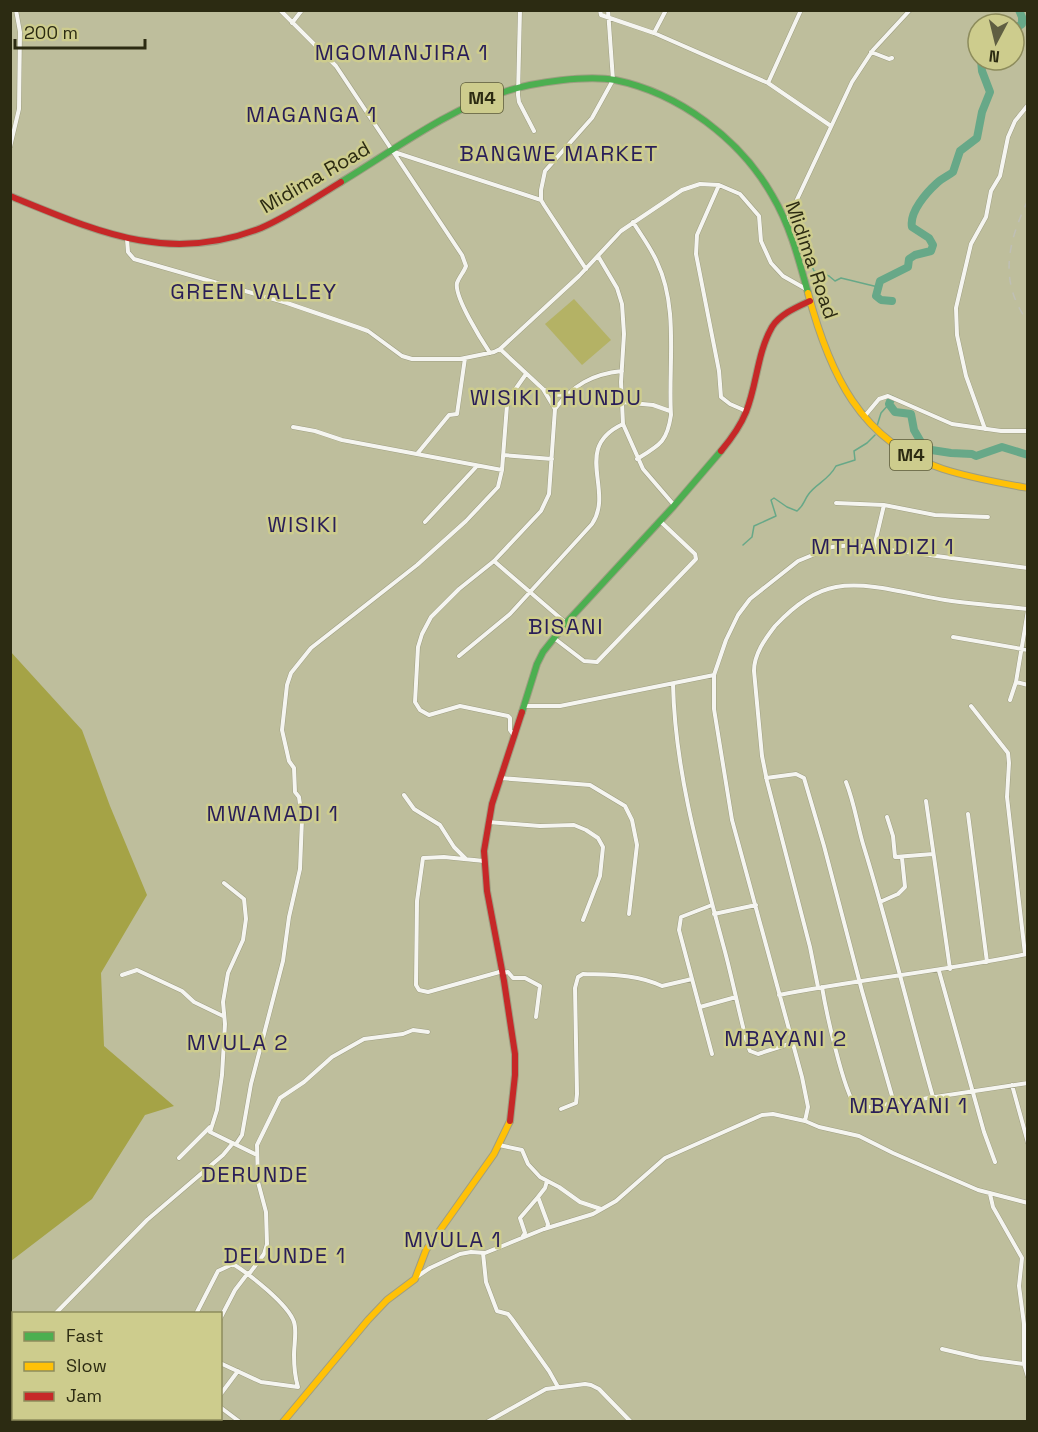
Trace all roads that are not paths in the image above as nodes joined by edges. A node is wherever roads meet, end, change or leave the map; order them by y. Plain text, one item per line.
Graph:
1 (16, 10) edge
2 (280, 10) edge
3 (302, 10) edge
4 (520, 10) edge
5 (600, 10) edge
6 (608, 10) edge
7 (666, 10) edge
8 (801, 10) edge
9 (910, 10) edge
10 (609, 17) junction
11 (292, 23) junction
12 (654, 33) junction
13 (871, 52) junction
14 (892, 58) dead end
15 (614, 80) junction
16 (768, 83) junction
17 (518, 86) junction
18 (1028, 105) edge
19 (831, 126) junction
20 (534, 131) dead end
21 (10, 147) edge
22 (393, 151) junction
23 (719, 185) junction
24 (10, 196) edge
25 (541, 200) junction
26 (633, 222) junction
27 (786, 224) junction
28 (127, 239) junction
29 (598, 256) junction
30 (586, 269) junction
31 (807, 290) junction
32 (810, 301) junction
33 (500, 349) junction
34 (490, 353) junction
35 (465, 358) junction
36 (622, 371) junction
37 (526, 374) junction
38 (543, 389) junction
39 (567, 394) junction
40 (621, 402) junction
41 (555, 409) junction
42 (670, 411) junction
43 (746, 411) junction
44 (863, 418) junction
45 (623, 424) junction
46 (293, 428) dead end
47 (985, 429) junction
48 (1028, 431) edge
49 (417, 454) junction
50 (503, 455) junction
51 (552, 459) junction
52 (637, 459) junction
53 (477, 466) junction
54 (502, 470) junction
55 (1028, 488) edge
56 (836, 503) dead end
57 (675, 505) junction
58 (884, 505) junction
59 (988, 517) dead end
60 (660, 521) junction
61 (425, 522) dead end
62 (874, 547) junction
63 (494, 561) junction
64 (1028, 568) edge
65 (529, 592) junction
66 (1028, 610) edge
67 (566, 623) junction
68 (953, 637) dead end
69 (554, 638) junction
70 (1022, 649) junction
71 (1028, 650) edge
72 (459, 656) dead end
73 (714, 675) junction
74 (1016, 682) junction
75 (674, 684) junction
76 (1028, 685) edge
77 (1010, 700) dead end
78 (522, 706) junction
79 (971, 706) dead end
80 (513, 734) junction
81 (500, 777) junction
82 (766, 778) junction
83 (846, 782) dead end
84 (404, 795) dead end
85 (926, 801) dead end
86 (968, 814) dead end
87 (887, 817) dead end
88 (488, 822) junction
89 (933, 854) junction
90 (902, 858) junction
91 (466, 859) junction
92 (484, 861) junction
93 (224, 883) dead end
94 (880, 902) junction
95 (712, 905) junction
96 (756, 905) junction
97 (1028, 912) edge
98 (1020, 913) junction
99 (629, 914) dead end
100 (714, 914) junction
101 (583, 920) dead end
102 (1026, 954) edge
103 (987, 962) junction
104 (950, 969) junction
105 (939, 971) junction
106 (503, 972) junction
107 (122, 975) dead end
108 (899, 976) junction
109 (692, 979) junction
110 (859, 982) junction
111 (820, 987) junction
112 (779, 995) junction
113 (736, 997) junction
114 (700, 1007) junction
115 (224, 1016) junction
116 (536, 1017) dead end
117 (428, 1032) dead end
118 (792, 1043) junction
119 (712, 1054) dead end
120 (1028, 1083) edge
121 (1012, 1085) junction
122 (974, 1091) junction
123 (933, 1097) junction
124 (894, 1103) junction
125 (561, 1109) dead end
126 (805, 1121) junction
127 (211, 1127) junction
128 (1028, 1143) edge
129 (235, 1144) junction
130 (500, 1145) junction
131 (257, 1155) junction
132 (179, 1158) dead end
133 (995, 1162) dead end
134 (547, 1181) junction
135 (990, 1194) junction
136 (538, 1197) junction
137 (1028, 1203) edge
138 (602, 1209) junction
139 (548, 1228) junction
140 (523, 1237) junction
141 (483, 1253) junction
142 (248, 1273) junction
143 (415, 1279) junction
144 (57, 1312) edge
145 (197, 1312) edge
146 (222, 1315) edge
147 (942, 1349) dead end
148 (222, 1364) edge
149 (1024, 1364) junction
150 (238, 1371) junction
151 (1028, 1377) edge
152 (298, 1387) junction
153 (558, 1387) junction
154 (222, 1392) edge
155 (306, 1394) junction
156 (222, 1408) edge
157 (240, 1422) edge
158 (283, 1422) edge
159 (487, 1422) edge
160 (631, 1422) edge

1 - 21 street
2 - 11 street
3 - 11 street
4 - 17 street
5 - 10 street
6 - 10 street
7 - 12 street
8 - 16 street
9 - 13 street
10 - 12 street
10 - 15 street
11 - 22 street
12 - 16 street
13 - 14 street
13 - 19 street
15 - 17 street, Midima Road / M4
15 - 25 street
15 - 27 street, Midima Road / M4
16 - 19 street
17 - 20 street
17 - 22 street, Midima Road / M4
18 - 47 street
19 - 27 street
22 - 25 street
22 - 28 street, Midima Road / M4
22 - 34 street
23 - 26 street
23 - 31 street
23 - 43 street
24 - 28 street, Midima Road / M4
25 - 30 street
26 - 29 street
26 - 42 street
27 - 31 street, Midima Road / M4
28 - 35 street
29 - 30 street
29 - 36 street
30 - 33 street
31 - 32 street, Midima Road / M4
32 - 43 street
32 - 44 street, Midima Road / M4
33 - 34 street
33 - 37 street
34 - 35 street
35 - 49 street
36 - 39 street
36 - 40 street
37 - 38 street
37 - 50 street
38 - 39 street
38 - 41 street
39 - 41 street
40 - 42 street
40 - 45 street
41 - 51 street
42 - 52 street
43 - 57 street
44 - 47 street
44 - 55 street, Midima Road / M4
45 - 52 street
45 - 65 street
46 - 49 street
47 - 48 street
49 - 53 street
50 - 51 street
50 - 54 street
51 - 63 street
52 - 57 street
53 - 54 street
53 - 61 street
54 - 129 street
56 - 58 street
57 - 60 street
58 - 59 street
58 - 62 street
60 - 67 street
60 - 69 street
62 - 64 street
62 - 73 street
63 - 65 street
63 - 80 street
65 - 67 street
65 - 72 street
66 - 70 street
66 - 82 street
67 - 69 street
68 - 70 street
69 - 78 street
70 - 71 street
70 - 74 street
73 - 75 street
73 - 96 street
74 - 76 street
74 - 77 street
75 - 78 street
75 - 95 street
78 - 80 street
79 - 98 street
80 - 81 street
81 - 88 street
81 - 99 street
82 - 110 street
82 - 111 street
83 - 94 street
84 - 91 street
85 - 89 street
86 - 103 street
87 - 90 street
88 - 92 street
88 - 101 street
89 - 90 street
89 - 104 street
90 - 94 street
91 - 92 street
91 - 106 street
92 - 106 street
93 - 115 street
94 - 108 street
95 - 100 street
95 - 109 street
96 - 100 street
96 - 112 street
97 - 98 street
98 - 102 street
100 - 113 street
102 - 103 street
103 - 104 street
104 - 105 street
105 - 108 street
105 - 122 street
106 - 116 street
106 - 130 street
107 - 115 street
108 - 110 street
108 - 123 street
109 - 114 street
109 - 125 street
110 - 111 street
110 - 124 street
111 - 112 street
111 - 124 street
112 - 118 street
113 - 114 street
113 - 118 street
114 - 119 street
115 - 127 street
117 - 131 street
118 - 126 street
120 - 121 street
121 - 122 street
121 - 128 street
122 - 123 street
122 - 133 street
123 - 124 street
126 - 135 street
126 - 138 street
127 - 129 street
127 - 132 street
129 - 131 street
129 - 144 street
130 - 134 street
130 - 143 street
131 - 142 street
134 - 136 street
134 - 138 street
135 - 137 street
135 - 149 street
136 - 139 street
136 - 140 street
138 - 139 street
139 - 140 street
140 - 141 street
141 - 143 street
141 - 153 street
142 - 145 street
142 - 146 street
142 - 152 street
143 - 155 street
147 - 149 street
148 - 150 street
149 - 151 street
150 - 152 street
150 - 154 street
152 - 155 street
153 - 159 street
153 - 160 street
155 - 158 street
156 - 157 street

